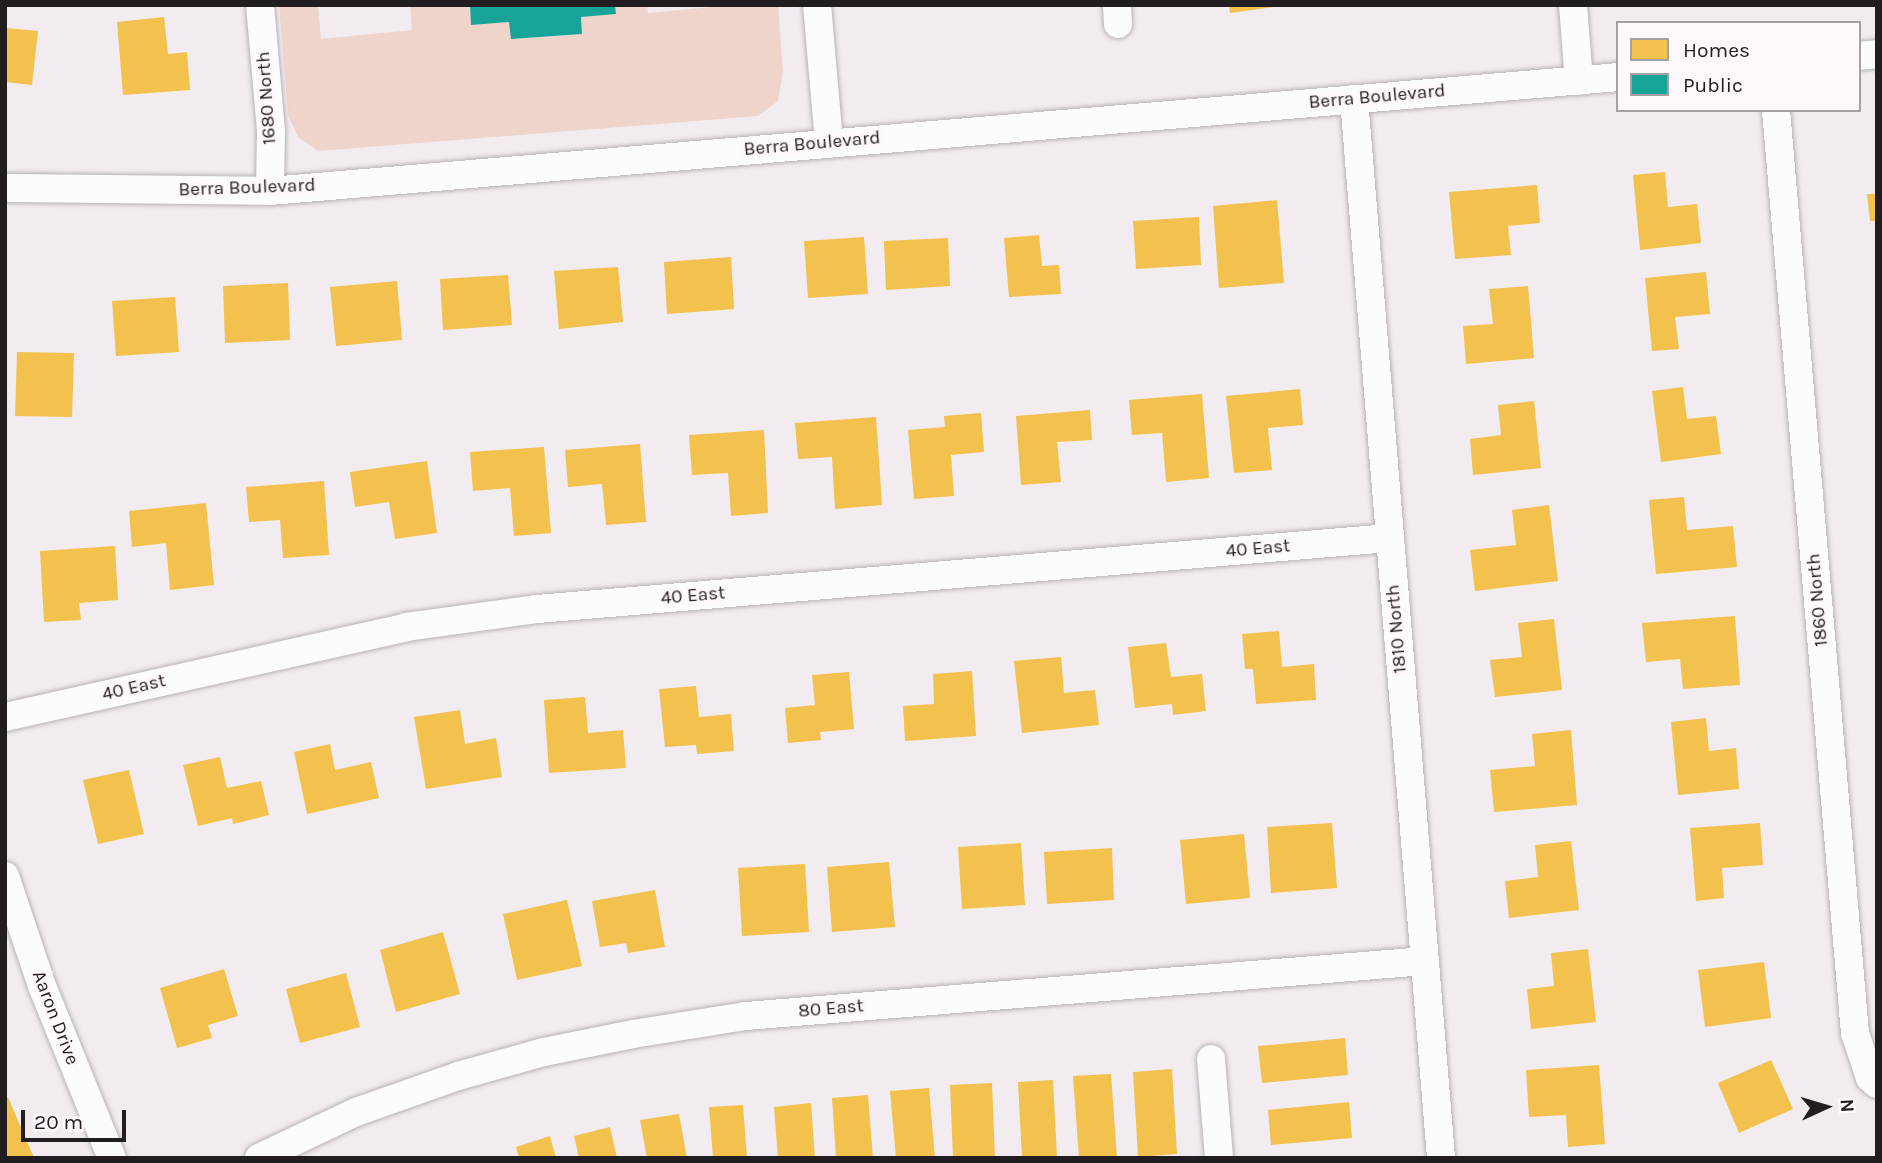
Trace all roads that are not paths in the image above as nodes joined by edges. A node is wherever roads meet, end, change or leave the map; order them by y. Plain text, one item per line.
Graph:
1 (260, 5) edge
2 (817, 5) edge
3 (1573, 5) edge
4 (1616, 77) edge
5 (1578, 80) junction
6 (1354, 99) junction
7 (1776, 112) edge
8 (829, 142) junction
9 (5, 188) edge
10 (270, 191) junction
11 (1390, 538) junction
12 (5, 717) edge
13 (5, 876) edge
14 (1425, 961) junction
15 (1211, 1059) dead end
16 (1877, 1084) edge
17 (112, 1158) edge
18 (259, 1158) edge
19 (1219, 1158) edge
20 (1441, 1158) edge

1 - 10 street, 1680 North
2 - 8 street
3 - 5 street
4 - 5 street, Berra Boulevard
5 - 6 street, Berra Boulevard
6 - 8 street, Berra Boulevard
6 - 11 street, 1810 North
7 - 16 street, 1860 North
8 - 10 street, Berra Boulevard
9 - 10 street, Berra Boulevard
11 - 12 street, 40 East
11 - 14 street, 1810 North
13 - 17 street, Aaron Drive
14 - 18 street, 80 East
14 - 20 street, 1810 North
15 - 19 street

